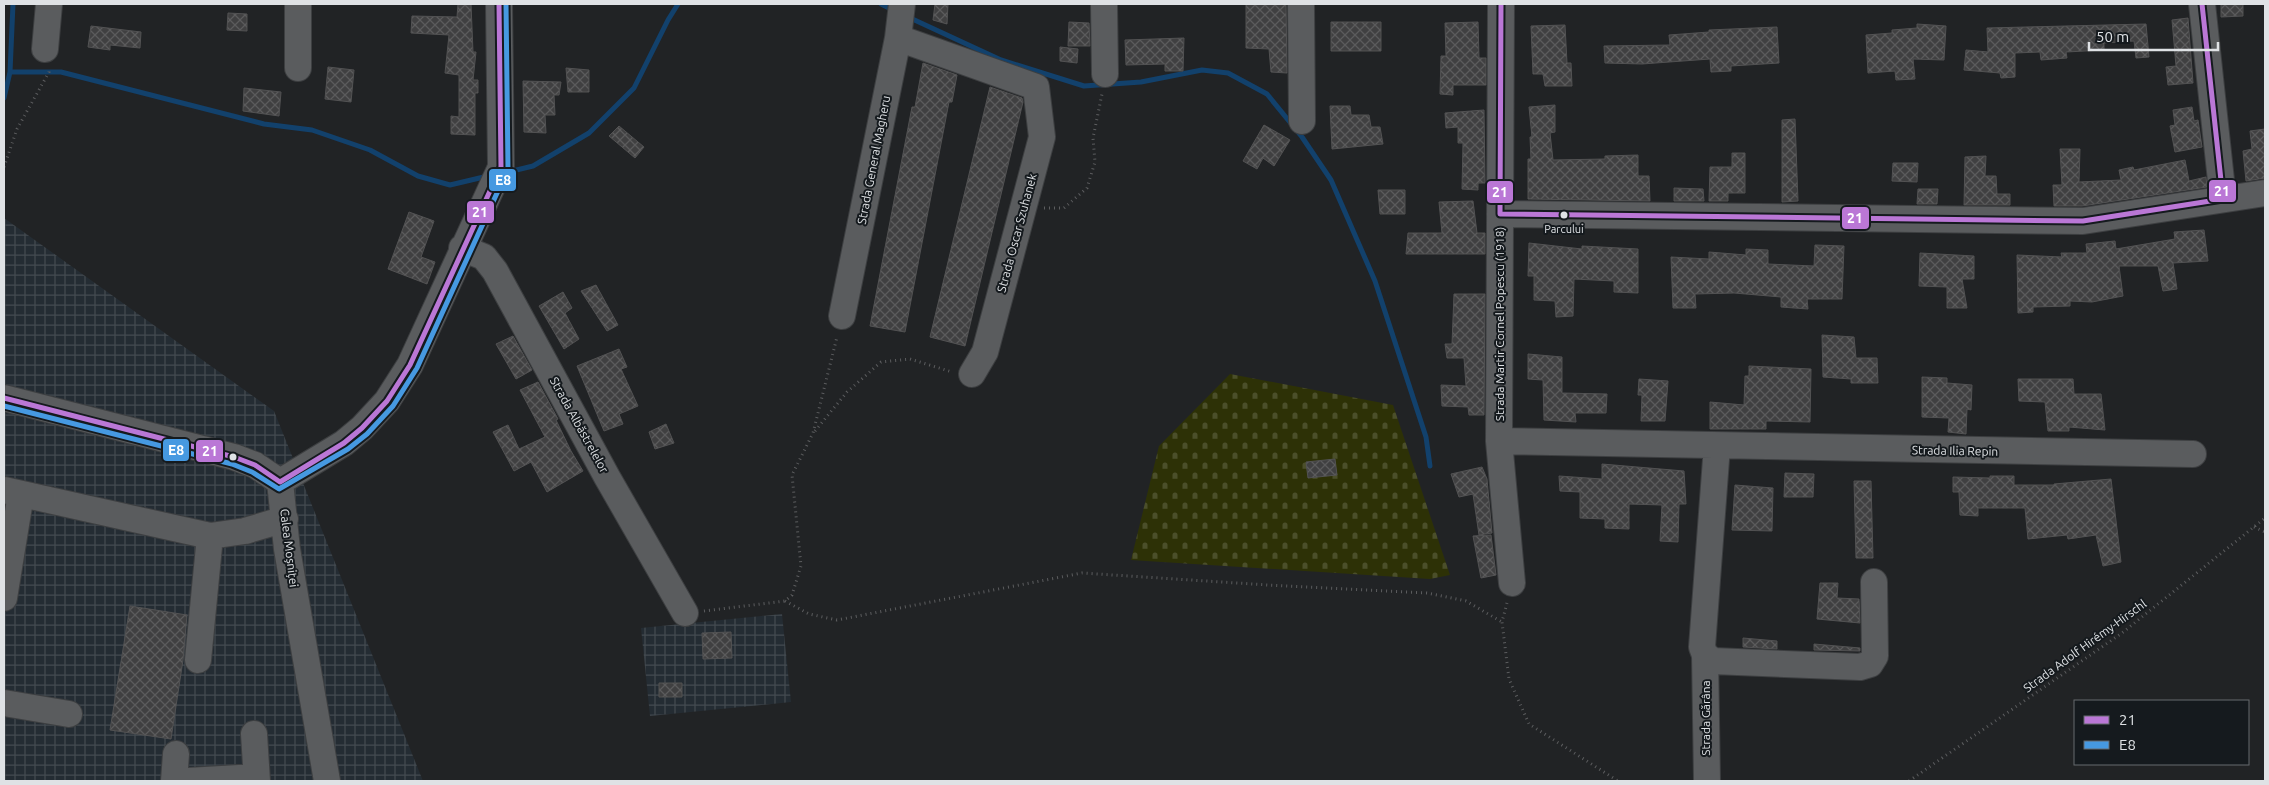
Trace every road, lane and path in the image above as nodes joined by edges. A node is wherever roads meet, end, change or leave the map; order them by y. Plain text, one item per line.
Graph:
1 (49, 4) edge
2 (298, 4) edge
3 (499, 4) edge
4 (902, 4) edge
5 (1104, 4) edge
6 (1301, 4) edge
7 (1501, 4) edge
8 (2202, 4) edge
9 (898, 38) junction
10 (45, 49) joint
11 (298, 68) dead end
12 (1105, 74) joint
13 (1302, 121) dead end
14 (4, 167) edge
15 (2265, 193) edge
16 (2223, 199) junction
17 (1023, 209) junction
18 (1500, 214) junction
19 (462, 248) junction
20 (842, 316) joint
21 (972, 374) joint
22 (4, 398) edge
23 (813, 433) junction
24 (1499, 441) junction
25 (1717, 446) junction
26 (2193, 454) dead end
27 (280, 482) junction
28 (12, 492) edge
29 (2265, 518) edge
30 (285, 519) junction
31 (2253, 526) junction
32 (2265, 532) edge
33 (210, 536) junction
34 (1874, 582) dead end
35 (1512, 583) joint
36 (4, 598) edge
37 (785, 601) junction
38 (685, 613) joint
39 (1502, 622) junction
40 (1706, 655) junction
41 (198, 660) dead end
42 (4, 704) edge
43 (69, 714) dead end
44 (254, 734) dead end
45 (176, 754) dead end
46 (256, 779) edge
47 (174, 781) edge
48 (188, 781) edge
49 (327, 781) edge
50 (1618, 781) edge
51 (1707, 781) edge
52 (1909, 781) edge

1 - 10 street
2 - 11 street
3 - 19 street
4 - 9 street, Strada General Magheru
5 - 12 street
6 - 13 street
7 - 18 street, Strada Martir Cornel Popescu (1918)
8 - 16 street
9 - 17 street, Strada Oscar Szuhanek
9 - 20 street, Strada General Magheru
10 - 14 path
12 - 17 path
15 - 16 street
16 - 18 street
17 - 21 street, Strada Oscar Szuhanek
18 - 24 street, Strada Martir Cornel Popescu (1918)
19 - 27 street
19 - 38 street, Strada Albăstrelelor
20 - 23 path
21 - 23 path
22 - 27 street
23 - 37 path
24 - 25 street, Strada Ilia Repin
24 - 35 street, Strada Martir Cornel Popescu (1918)
25 - 26 street, Strada Ilia Repin
25 - 40 street
27 - 30 street, Calea Moșniței
28 - 33 street
28 - 36 street
29 - 31 path, Strada Adolf Hirémy-Hirschl
30 - 33 street
30 - 49 street, Calea Moșniței
31 - 32 path
31 - 52 path, Strada Adolf Hirémy-Hirschl
33 - 41 street
34 - 40 street
35 - 39 path
37 - 38 path
37 - 39 path
39 - 50 path
40 - 51 street, Strada Gărâna
42 - 43 street
44 - 46 street
45 - 47 street
46 - 48 street

